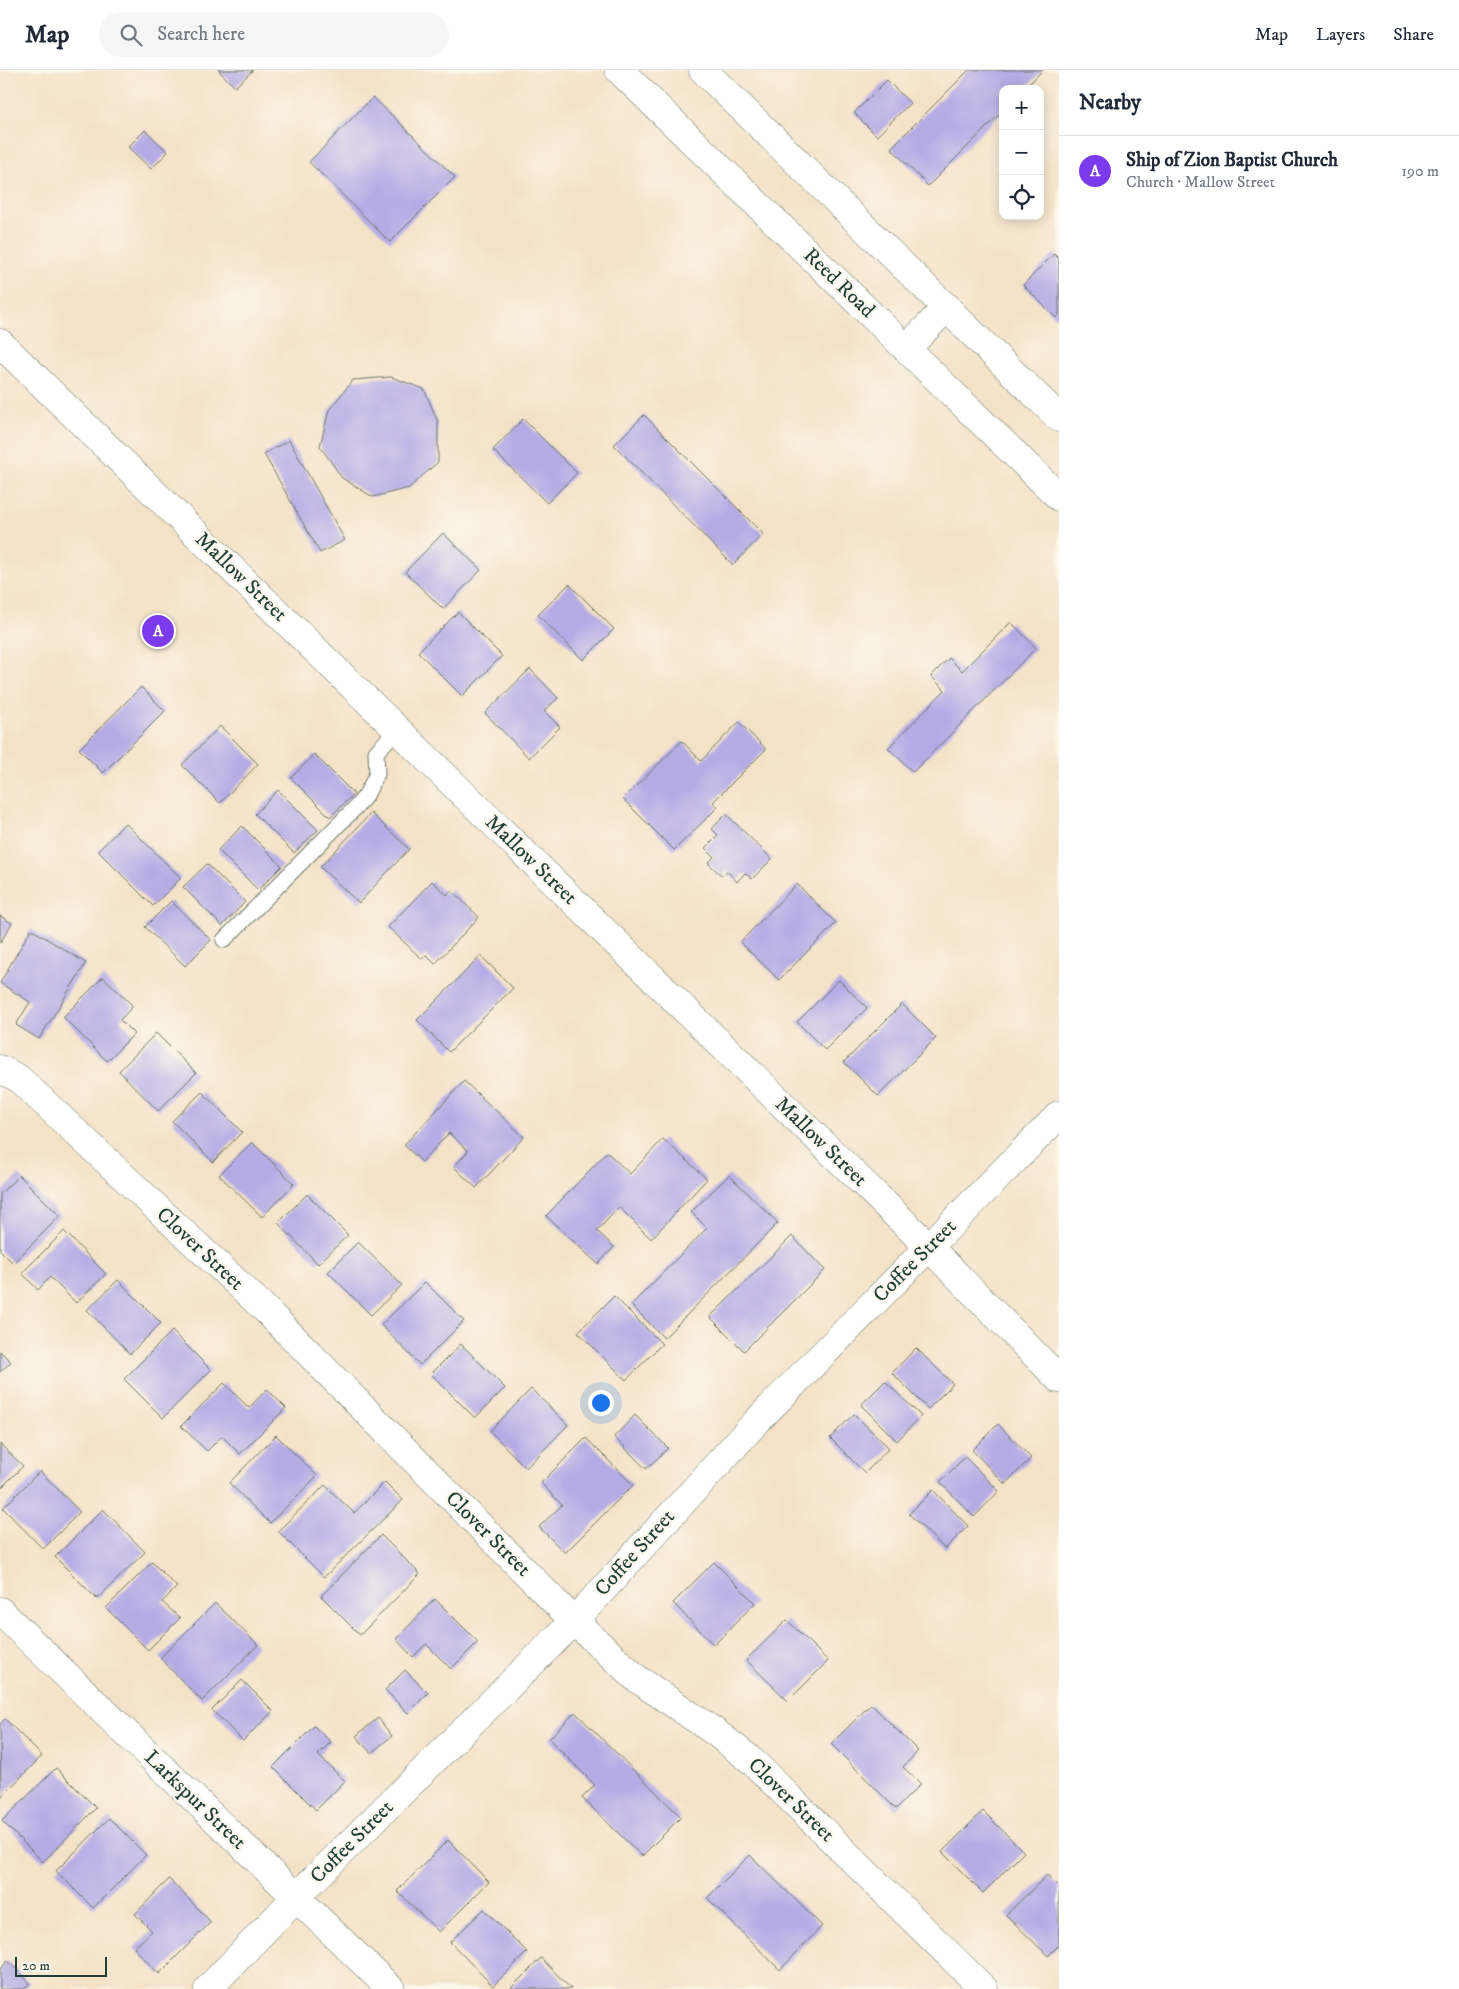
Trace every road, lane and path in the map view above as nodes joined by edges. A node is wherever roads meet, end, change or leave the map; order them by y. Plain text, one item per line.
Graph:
1 (619, 70) edge
2 (703, 70) edge
3 (947, 307) junction
4 (0, 343) edge
5 (907, 348) junction
6 (1059, 418) edge
7 (1059, 497) edge
8 (397, 730) junction
9 (224, 940) dead end
10 (0, 1069) edge
11 (1059, 1115) edge
12 (929, 1247) junction
13 (1059, 1380) edge
14 (0, 1611) edge
15 (574, 1621) junction
16 (296, 1897) junction
17 (208, 1989) edge
18 (391, 1989) edge
19 (984, 1989) edge

1 - 5 street, Reed Road
2 - 3 street
3 - 5 street
3 - 6 street
4 - 8 street, Mallow Street
5 - 7 street, Reed Road
8 - 9 lane
8 - 12 street, Mallow Street
10 - 15 street, Clover Street
11 - 12 street, Coffee Street
12 - 13 street, Mallow Street
12 - 15 street, Coffee Street
14 - 16 street, Larkspur Street
15 - 16 street, Coffee Street
15 - 19 street, Clover Street
16 - 17 street, Coffee Street
16 - 18 street, Larkspur Street

